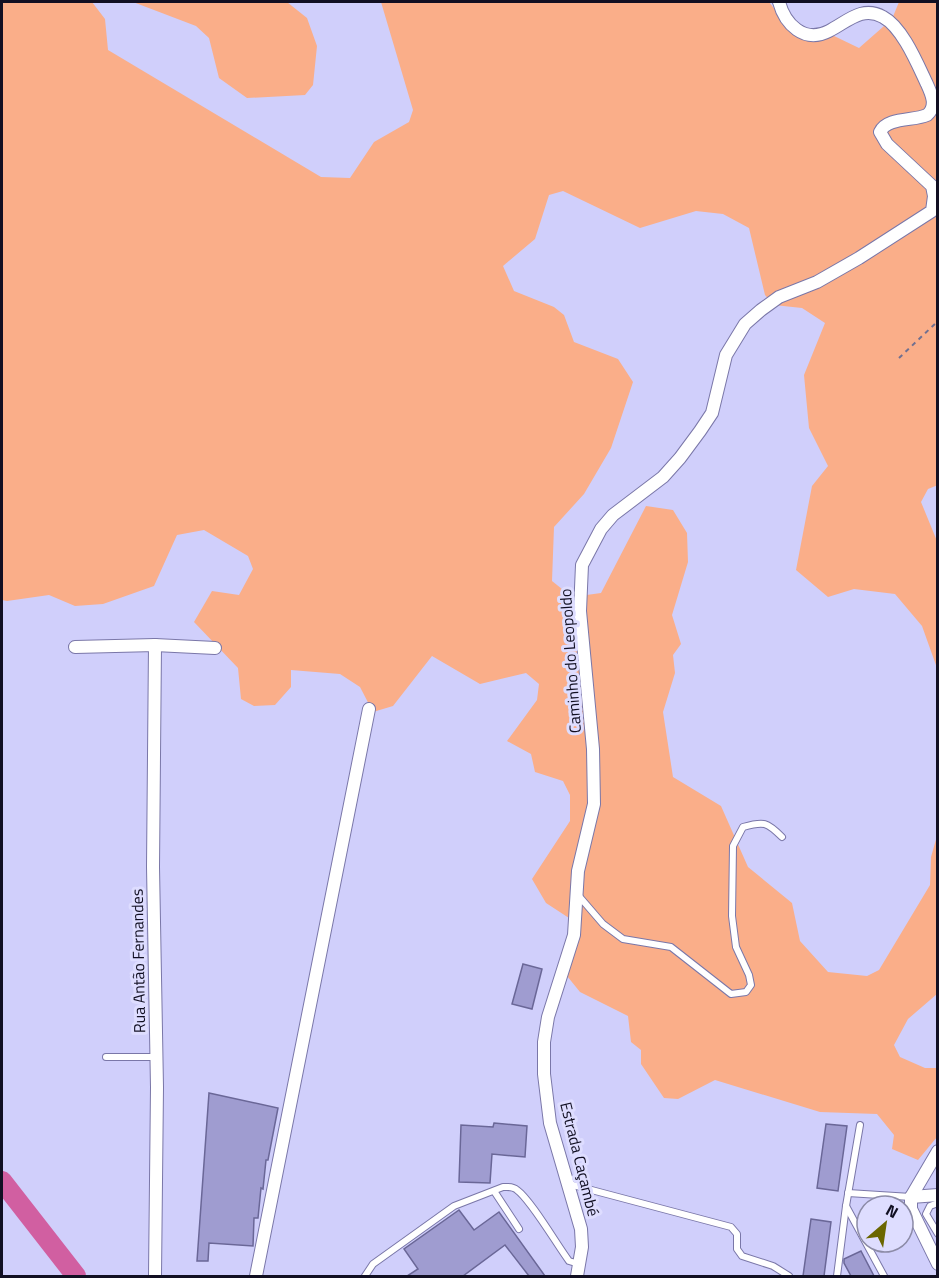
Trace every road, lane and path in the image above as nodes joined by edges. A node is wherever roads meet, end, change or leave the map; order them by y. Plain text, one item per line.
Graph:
1 (778, 2) edge
2 (938, 321) edge
3 (899, 358) dead end
4 (155, 645) junction
5 (75, 647) dead end
6 (214, 648) dead end
7 (369, 709) dead end
8 (782, 837) dead end
9 (577, 894) junction
10 (560, 980) joint
11 (106, 1057) dead end
12 (157, 1057) junction
13 (860, 1125) dead end
14 (938, 1151) edge
15 (568, 1184) junction
16 (494, 1191) junction
17 (848, 1193) junction
18 (864, 1194) edge
19 (913, 1194) edge
20 (938, 1195) edge
21 (915, 1197) edge
22 (938, 1203) edge
23 (846, 1206) junction
24 (915, 1217) edge
25 (935, 1227) edge
26 (519, 1229) dead end
27 (938, 1234) edge
28 (938, 1264) edge
29 (838, 1268) junction
30 (578, 1270) edge
31 (155, 1276) edge
32 (256, 1276) edge
33 (364, 1276) edge
34 (789, 1276) edge
35 (837, 1276) edge
36 (842, 1276) edge
37 (884, 1276) edge

1 - 9 street, Caminho do Leopoldo
2 - 3 path
4 - 5 street
4 - 6 street
4 - 12 street, Rua Antão Fernandes
7 - 32 street
8 - 9 lane
9 - 10 street, Caminho do Leopoldo
10 - 15 street, Estrada Caçambé
11 - 12 lane
12 - 31 street, Rua Antão Fernandes
13 - 17 lane
14 - 19 street
15 - 30 street, Estrada Caçambé
15 - 34 lane
16 - 26 lane
16 - 30 lane
16 - 33 lane
17 - 18 lane
17 - 23 lane
20 - 21 street
22 - 25 lane
23 - 29 lane
23 - 37 lane
24 - 28 street
25 - 27 lane
29 - 35 lane
29 - 36 lane

